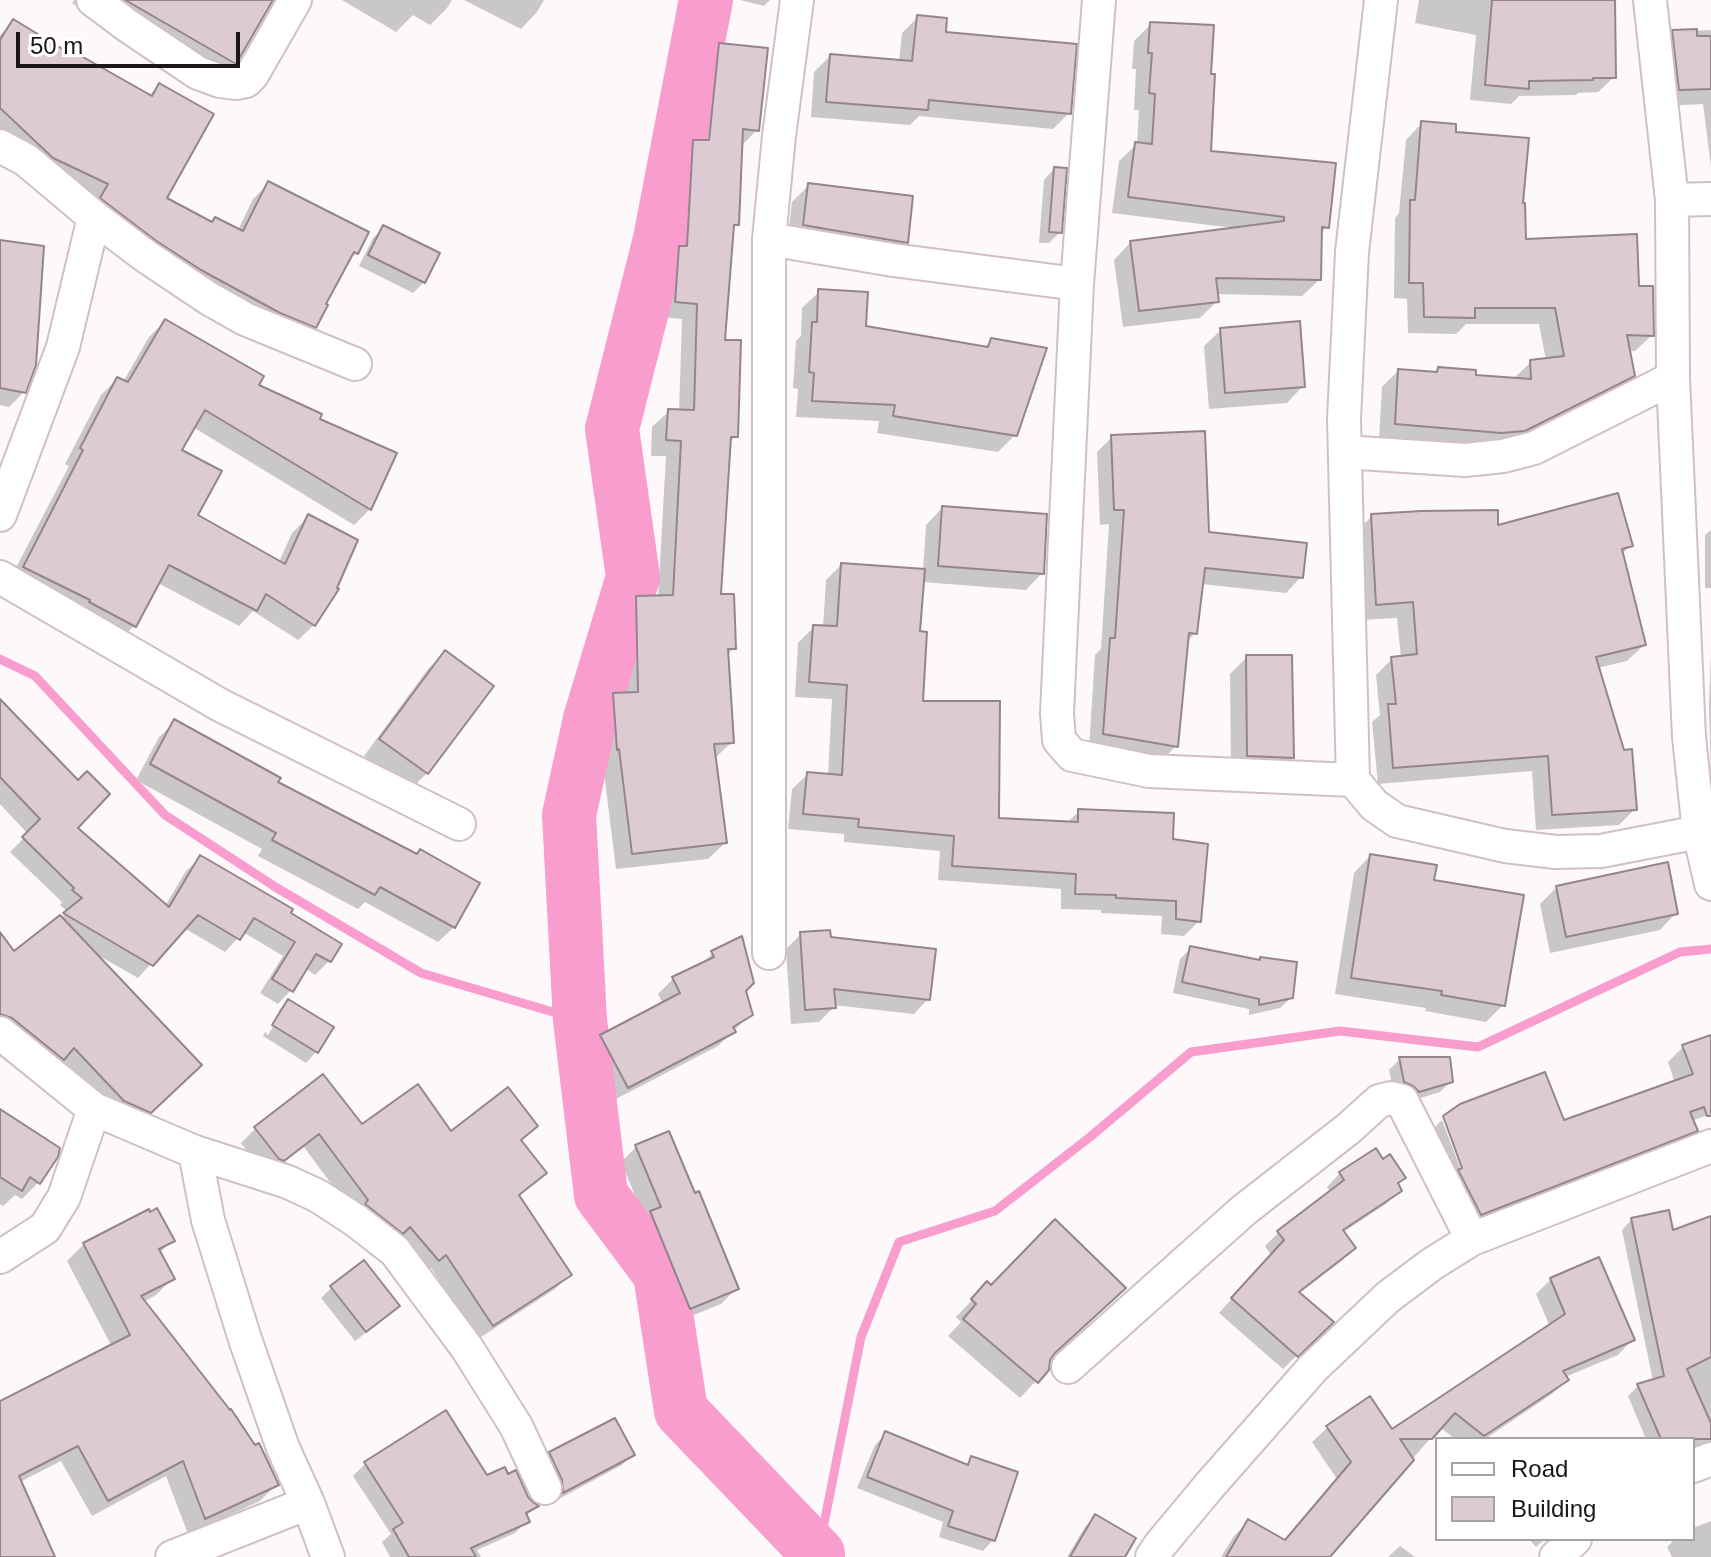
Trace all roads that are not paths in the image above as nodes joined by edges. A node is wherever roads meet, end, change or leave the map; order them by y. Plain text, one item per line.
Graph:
1 (93, 0) edge
2 (295, 0) edge
3 (797, 0) edge
4 (1099, 0) edge
5 (1381, 0) edge
6 (1650, 0) edge
7 (0, 146) edge
8 (1711, 199) edge
9 (1672, 200) junction
10 (94, 217) junction
11 (769, 239) junction
12 (1077, 284) junction
13 (355, 364) dead end
14 (1673, 378) junction
15 (1345, 452) junction
16 (0, 515) edge
17 (0, 577) edge
18 (1353, 780) junction
19 (459, 824) dead end
20 (1699, 832) junction
21 (1711, 884) edge
22 (769, 953) dead end
23 (0, 1033) edge
24 (94, 1109) junction
25 (1711, 1146) edge
26 (195, 1152) junction
27 (1472, 1239) junction
28 (0, 1257) edge
29 (1068, 1367) dead end
30 (545, 1488) dead end
31 (308, 1503) junction
32 (1573, 1541) edge
33 (172, 1557) edge
34 (328, 1557) edge
35 (1152, 1557) edge
36 (1556, 1557) edge

1 - 2 street
3 - 11 street
4 - 12 street
5 - 15 street
6 - 9 street
7 - 10 street
8 - 9 street
9 - 14 street
10 - 13 street
10 - 16 street
11 - 12 street
11 - 22 street
12 - 18 street
14 - 15 street
14 - 20 street
15 - 18 street
17 - 19 street
18 - 20 street
20 - 21 street
23 - 24 street
24 - 26 street
24 - 28 street
25 - 27 street
26 - 30 street
26 - 31 street
27 - 29 street
27 - 35 street
31 - 33 street
31 - 34 street
32 - 36 street

